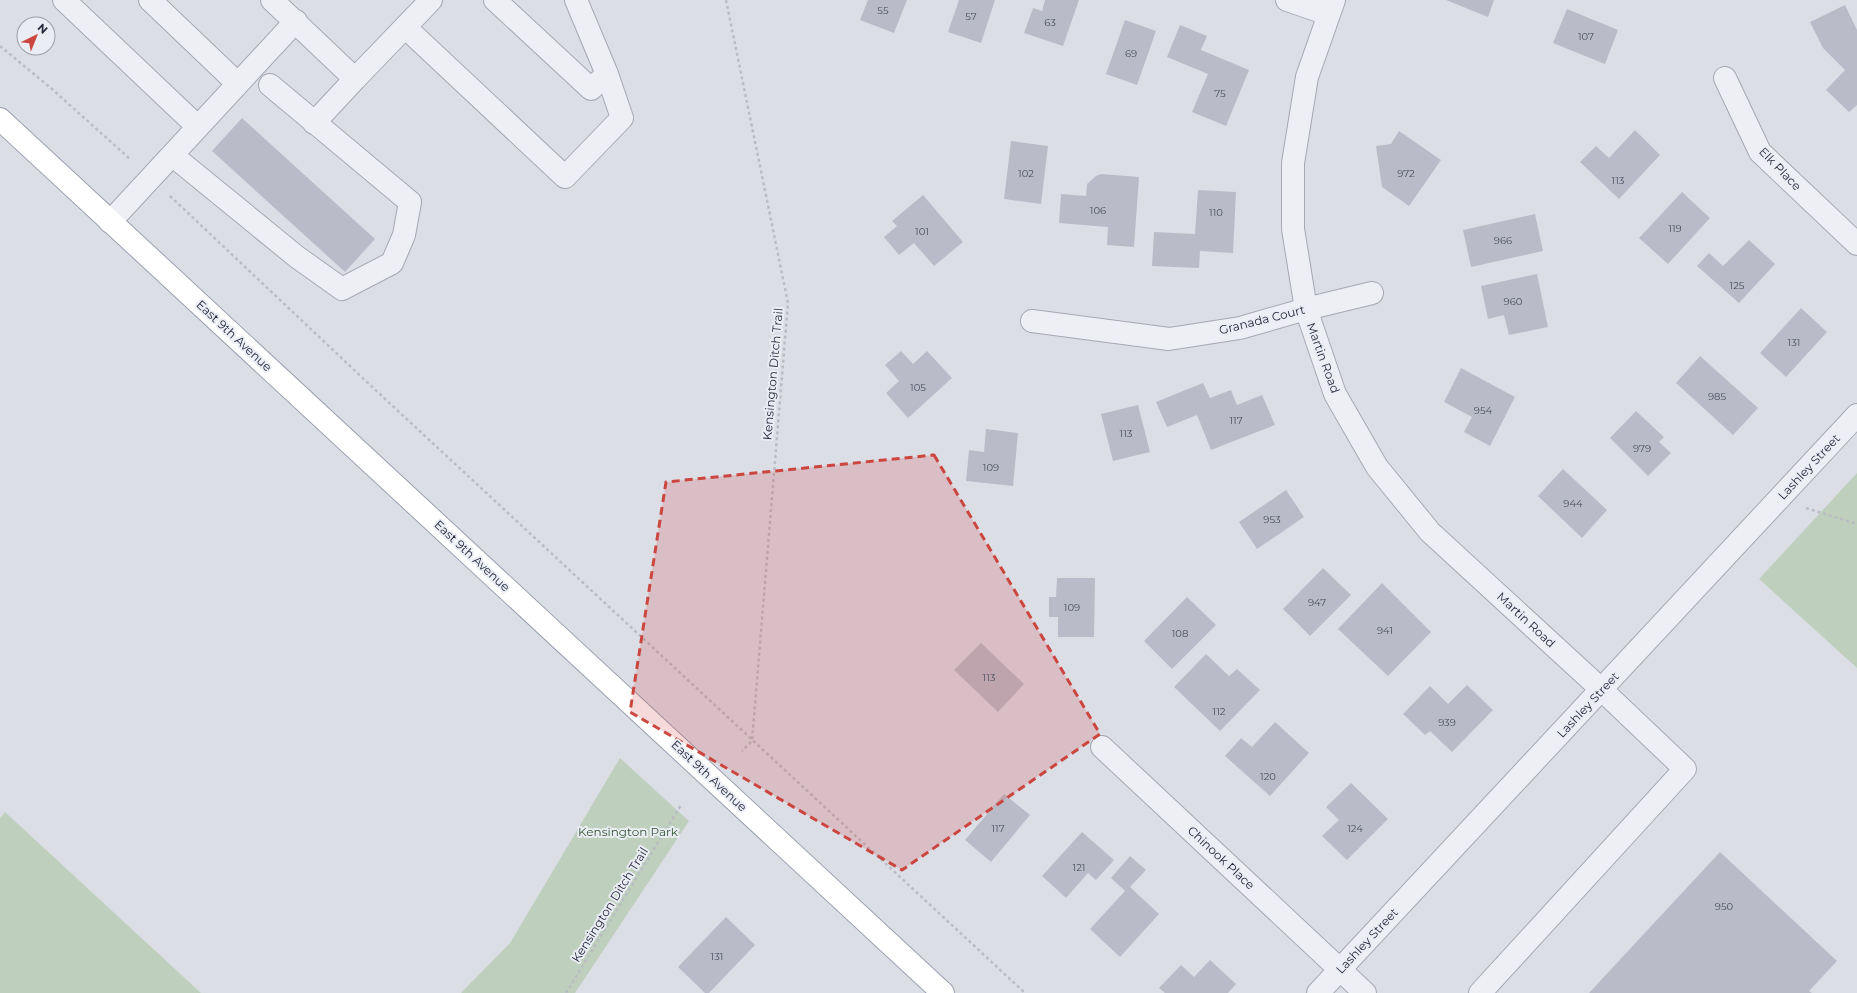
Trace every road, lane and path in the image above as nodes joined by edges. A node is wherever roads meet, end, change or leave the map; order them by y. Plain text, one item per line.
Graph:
1 (64, 0) edge
2 (150, 0) edge
3 (272, 0) edge
4 (431, 0) edge
5 (495, 0) edge
6 (576, 0) edge
7 (726, 0) edge
8 (1287, 0) edge
9 (1331, 7) edge
10 (296, 21) junction
11 (405, 27) junction
12 (0, 46) edge
13 (607, 74) junction
14 (1725, 78) dead end
15 (355, 79) junction
16 (238, 84) junction
17 (270, 85) dead end
18 (0, 119) edge
19 (314, 123) junction
20 (198, 127) junction
21 (172, 154) junction
22 (151, 178) junction
23 (110, 222) junction
24 (1857, 244) edge
25 (1372, 293) dead end
26 (1306, 309) junction
27 (1032, 321) dead end
28 (1857, 415) edge
29 (1779, 499) junction
30 (1857, 524) edge
31 (1602, 690) junction
32 (752, 741) junction
33 (1102, 747) dead end
34 (742, 751) dead end
35 (681, 805) dead end
36 (1341, 969) junction
37 (566, 993) edge
38 (943, 993) edge
39 (1025, 993) edge
40 (1318, 993) edge
41 (1365, 993) edge
42 (1480, 993) edge

1 - 20 street
2 - 16 street
3 - 10 street
4 - 11 street
5 - 13 street
6 - 13 street
7 - 32 path, Kensington Ditch Trail
8 - 9 street
9 - 26 street, Martin Road
10 - 15 street
10 - 16 street
11 - 13 street
11 - 15 street
12 - 22 path
14 - 24 street, Elk Place
15 - 19 street
16 - 20 street
17 - 19 street
18 - 23 main road, East 9th Avenue
19 - 21 street
20 - 21 street
21 - 22 street
22 - 23 street
22 - 32 path
23 - 38 main road, East 9th Avenue
25 - 26 street, Granada Court
26 - 27 street, Granada Court
26 - 31 street, Martin Road
28 - 29 street, Lashley Street
29 - 30 path
29 - 31 street, Lashley Street
31 - 36 street, Lashley Street
31 - 42 street, Martin Road
32 - 34 path
32 - 39 path
33 - 36 street, Chinook Place
35 - 37 path, Kensington Ditch Trail
36 - 40 street, Lashley Street
36 - 41 street, Chinook Place

